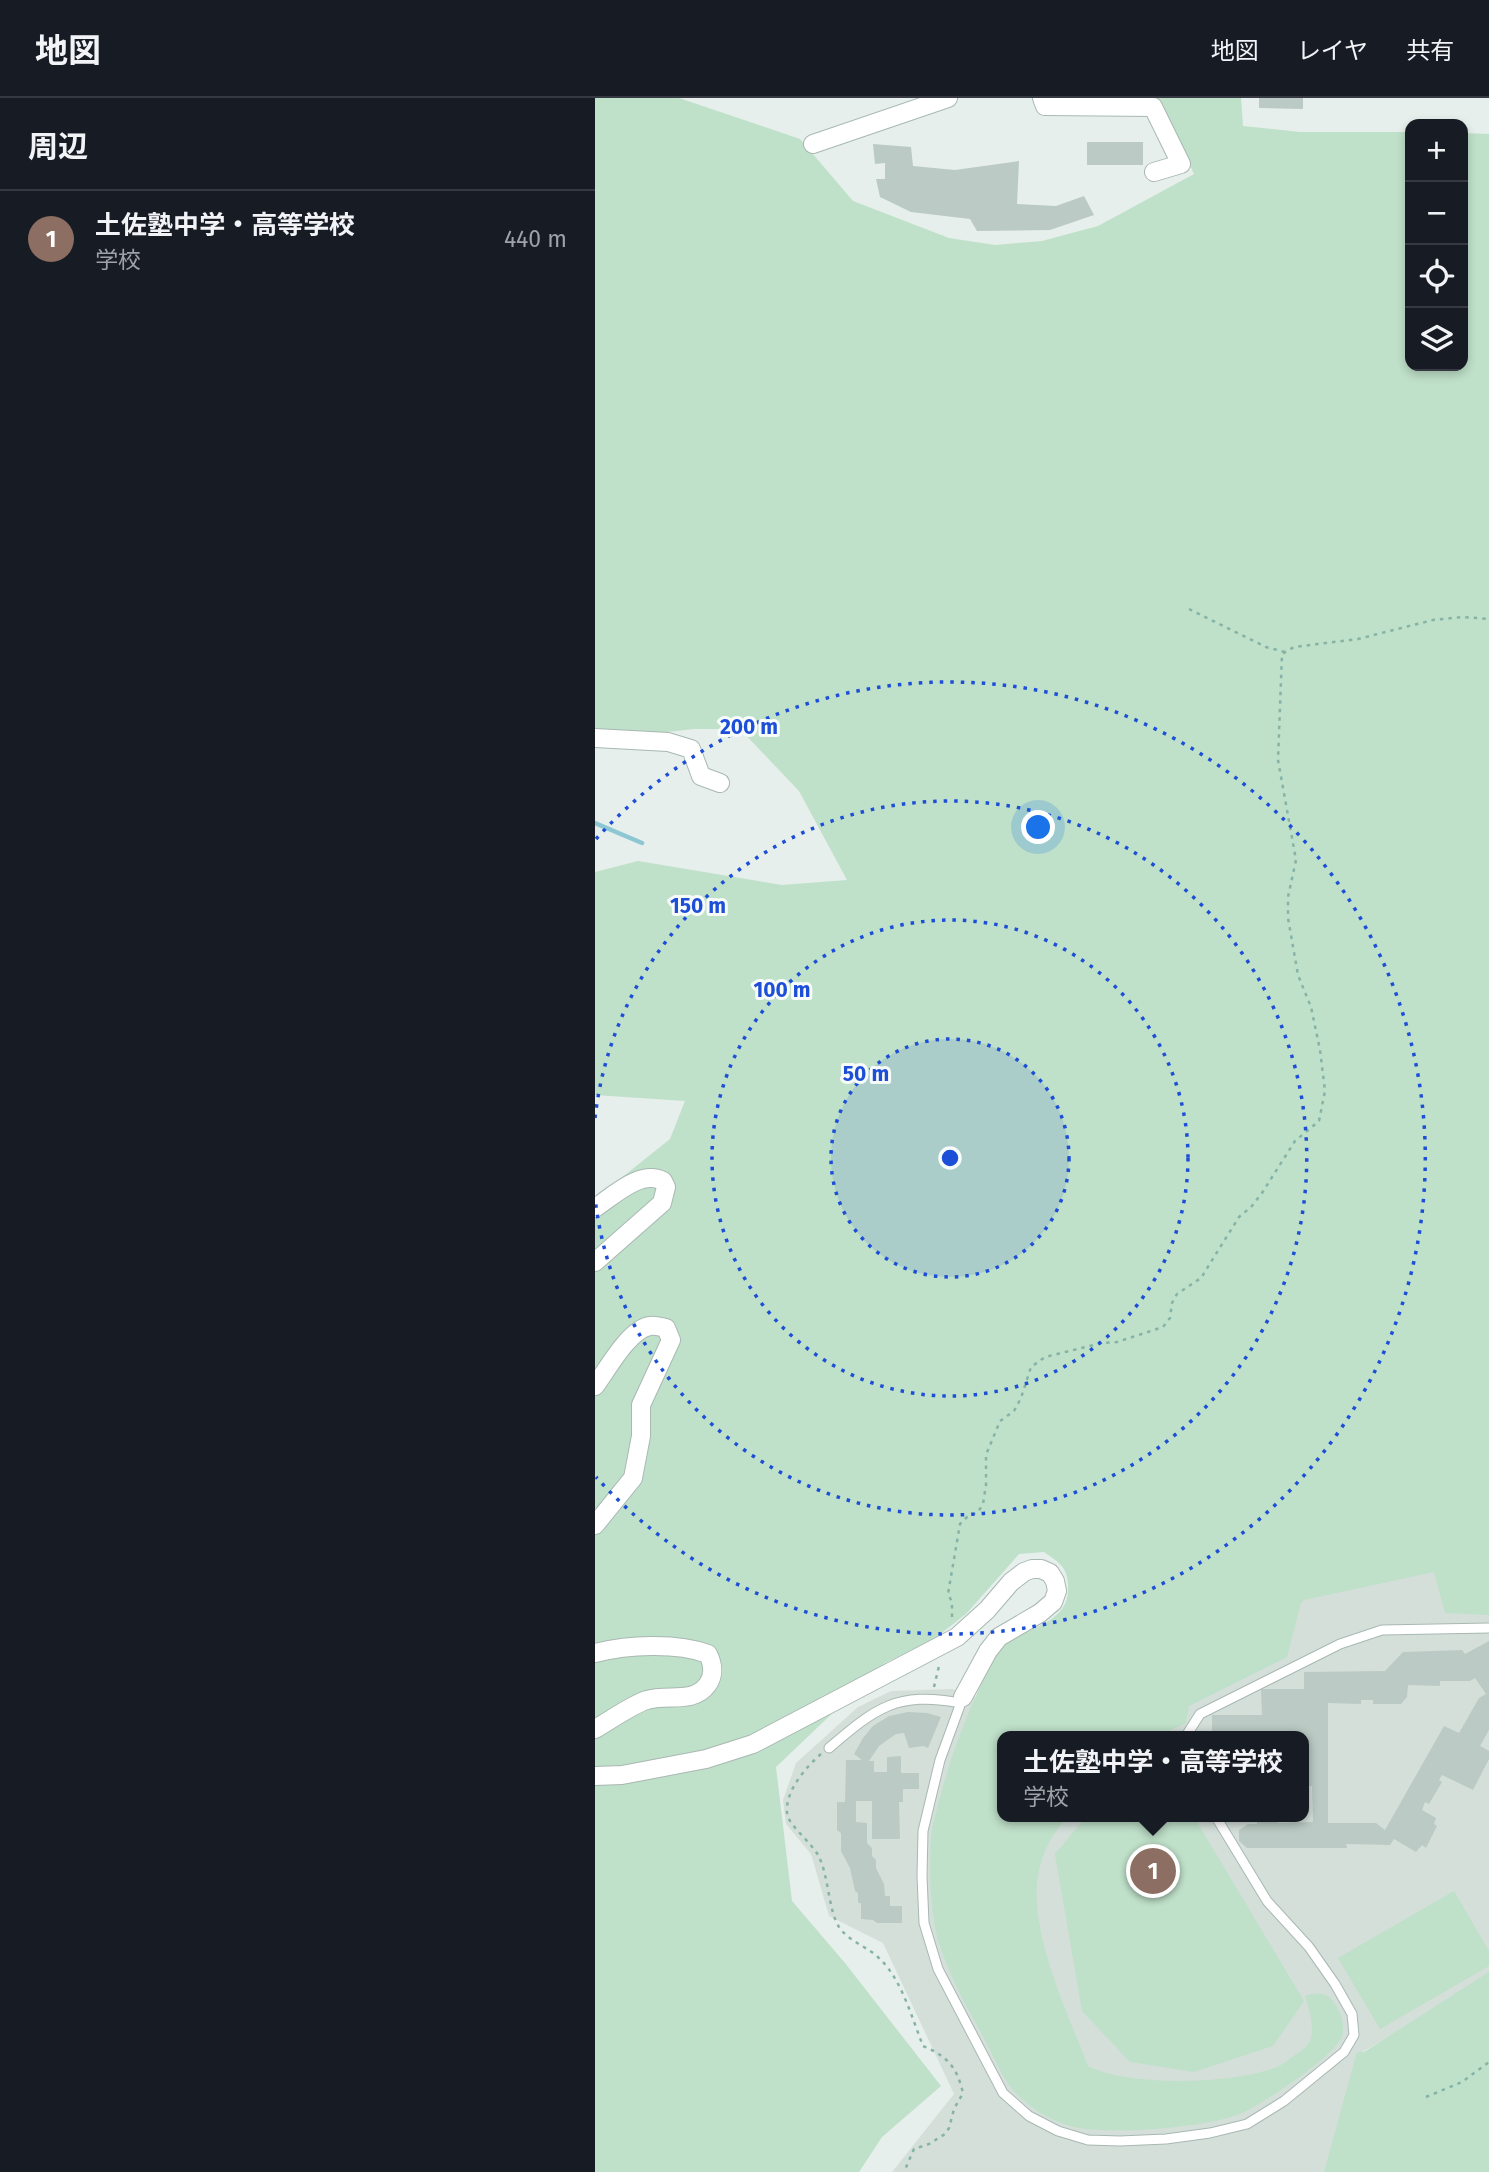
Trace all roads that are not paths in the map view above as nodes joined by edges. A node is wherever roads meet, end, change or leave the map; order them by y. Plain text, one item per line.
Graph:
1 (948, 98) edge
2 (1042, 98) edge
3 (813, 144) dead end
4 (1154, 172) dead end
5 (595, 738) edge
6 (720, 783) dead end
7 (595, 1209) edge
8 (595, 1262) edge
9 (595, 1386) edge
10 (595, 1525) edge
11 (1489, 1628) edge
12 (595, 1654) edge
13 (962, 1700) junction
14 (595, 1729) edge
15 (1189, 1731) edge
16 (829, 1748) road end
17 (595, 1776) edge
18 (1219, 1822) edge

1 - 3 street
2 - 4 street
5 - 6 street
7 - 8 street
9 - 10 street
11 - 15 lane
12 - 14 street
13 - 16 lane
13 - 17 street
13 - 18 lane

